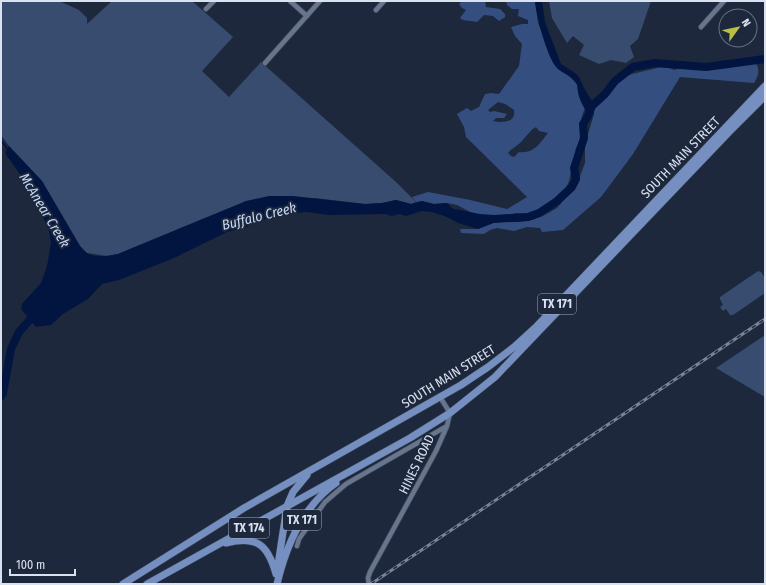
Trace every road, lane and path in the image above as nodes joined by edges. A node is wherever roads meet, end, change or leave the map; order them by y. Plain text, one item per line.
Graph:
1 (214, 1) edge
2 (290, 1) edge
3 (320, 1) edge
4 (384, 1) edge
5 (724, 1) edge
6 (206, 9) dead end
7 (376, 10) dead end
8 (307, 16) junction
9 (701, 27) dead end
10 (265, 63) dead end
11 (764, 87) edge
12 (765, 96) edge
13 (590, 274) junction
14 (440, 397) junction
15 (450, 414) junction
16 (447, 426) junction
17 (312, 469) junction
18 (350, 471) junction
19 (287, 506) junction
20 (216, 546) junction
21 (297, 546) dead end
22 (276, 574) junction
23 (123, 584) edge
24 (147, 584) edge
25 (276, 584) edge
26 (369, 584) edge

1 - 6 street
2 - 8 street
3 - 8 street
4 - 7 street
5 - 9 street
8 - 10 street
11 - 13 main road, SOUTH MAIN STREET / TX 171
12 - 13 main road, SOUTH MAIN STREET / TX 171
13 - 14 main road, SOUTH MAIN STREET / TX 171
13 - 15 main road, SOUTH MAIN STREET / TX 171
14 - 15 street
14 - 17 main road, SOUTH MAIN STREET / TX 171
15 - 16 street, HINES ROAD
15 - 18 main road, SOUTH MAIN STREET / TX 171
16 - 21 street
16 - 26 street, HINES ROAD
17 - 19 main road, TX 171
17 - 23 main road, SOUTH MAIN STREET / TX 174
18 - 19 main road, SOUTH MAIN STREET / TX 174
18 - 25 main road, TX 171
19 - 20 main road, SOUTH MAIN STREET / TX 174
19 - 22 main road, TX 171
20 - 22 main road
20 - 24 main road, SOUTH MAIN STREET / TX 174
22 - 25 main road, TX 171

